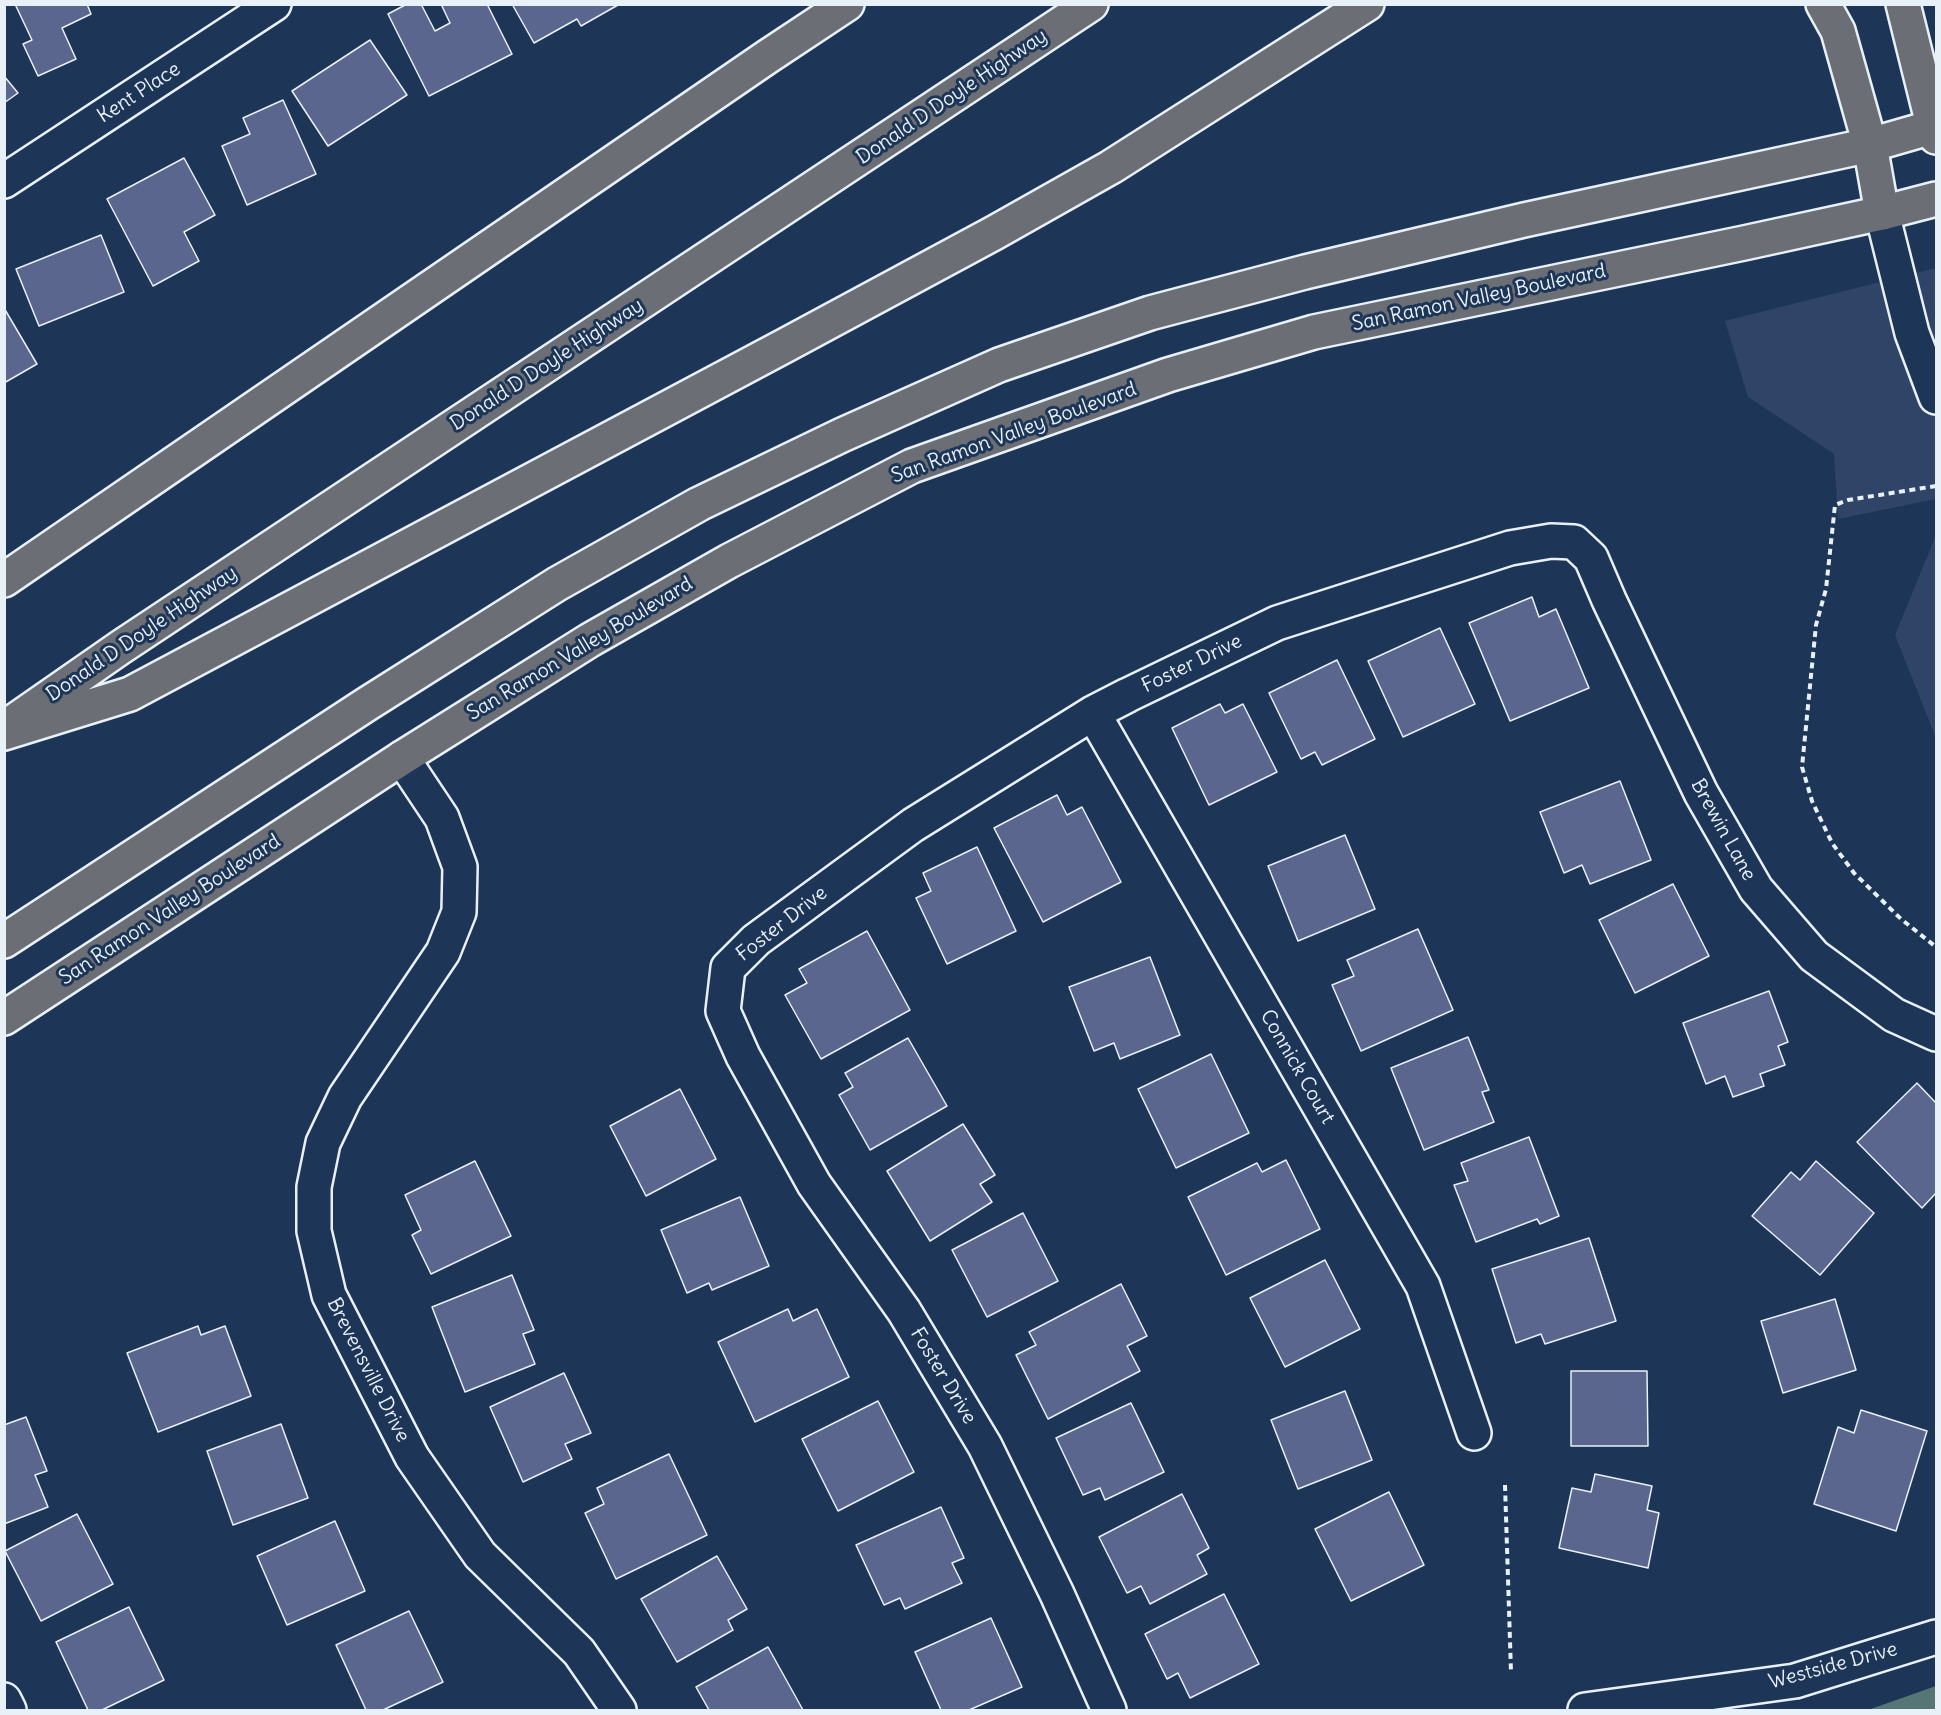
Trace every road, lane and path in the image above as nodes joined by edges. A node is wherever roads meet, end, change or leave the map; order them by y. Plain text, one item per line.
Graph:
1 (274, 4) edge
2 (847, 4) edge
3 (1090, 4) edge
4 (1367, 4) edge
5 (1823, 4) edge
6 (1904, 4) edge
7 (1935, 130) edge
8 (1870, 145) junction
9 (4, 181) edge
10 (1936, 199) edge
11 (1882, 213) junction
12 (1936, 397) edge
13 (1936, 486) edge
14 (1592, 558) joint
15 (4, 580) edge
16 (1093, 713) junction
17 (4, 728) edge
18 (4, 733) edge
19 (402, 758) junction
20 (4, 941) edge
21 (1936, 947) edge
22 (4, 1018) edge
23 (1936, 1034) edge
24 (1474, 1432) dead end
25 (1505, 1485) dead end
26 (1936, 1637) edge
27 (1511, 1672) dead end
28 (4, 1700) edge
29 (9, 1710) edge
30 (619, 1710) edge
31 (1109, 1710) edge
32 (1585, 1710) edge

1 - 9 street, Kent Place
2 - 15 main road
3 - 17 main road, Donald D Doyle Highway
4 - 18 main road
5 - 8 main road
6 - 7 main road
7 - 8 main road
8 - 11 main road
8 - 20 main road
10 - 11 main road, San Ramon Valley Boulevard
11 - 12 street
11 - 19 main road, San Ramon Valley Boulevard
13 - 21 path
14 - 16 street, Foster Drive
14 - 23 street, Brewin Lane
16 - 24 street, Connick Court
16 - 31 street, Foster Drive
19 - 22 main road, San Ramon Valley Boulevard
19 - 30 street, Brevensville Drive
25 - 27 path
26 - 32 street, Westside Drive
28 - 29 street

